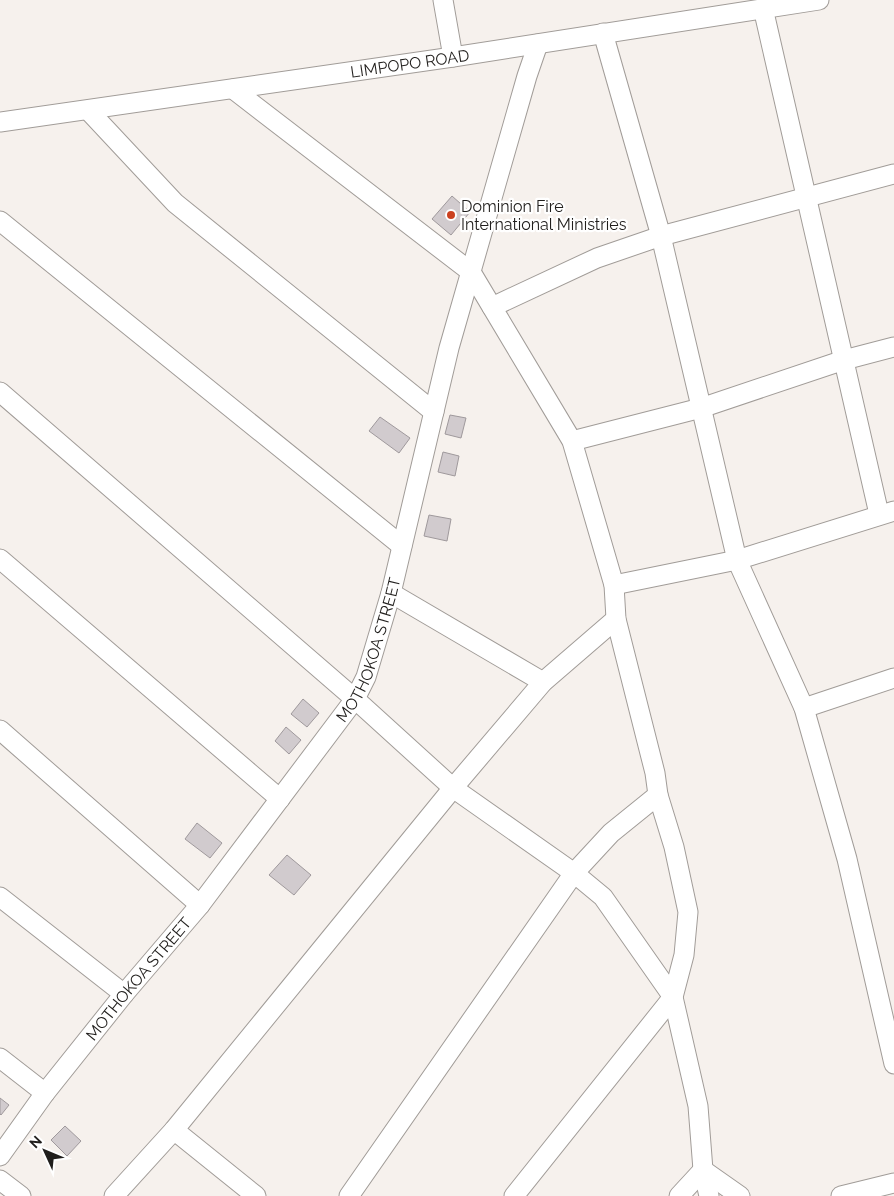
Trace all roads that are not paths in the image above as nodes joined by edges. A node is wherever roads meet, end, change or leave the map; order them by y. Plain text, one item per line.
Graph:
1 (443, 0) edge
2 (819, 0) edge
3 (763, 8) junction
4 (603, 33) junction
5 (538, 44) junction
6 (453, 57) junction
7 (233, 89) junction
8 (88, 110) junction
9 (0, 122) edge
10 (894, 174) edge
11 (806, 198) junction
12 (0, 221) edge
13 (661, 236) junction
14 (471, 272) junction
15 (492, 307) junction
16 (894, 347) edge
17 (844, 360) junction
18 (0, 392) edge
19 (701, 408) junction
20 (434, 412) junction
21 (572, 441) junction
22 (886, 512) edge
23 (402, 546) junction
24 (0, 559) edge
25 (736, 560) junction
26 (614, 585) junction
27 (391, 593) junction
28 (616, 619) junction
29 (894, 678) edge
30 (543, 682) junction
31 (355, 699) junction
32 (804, 708) junction
33 (0, 730) edge
34 (453, 788) junction
35 (658, 795) junction
36 (280, 799) junction
37 (574, 873) junction
38 (0, 897) edge
39 (200, 905) junction
40 (124, 994) junction
41 (673, 997) junction
42 (0, 1058) edge
43 (894, 1064) edge
44 (45, 1093) junction
45 (174, 1130) junction
46 (0, 1156) edge
47 (703, 1170) junction
48 (0, 1180) edge
49 (894, 1183) edge
50 (21, 1196) edge
51 (114, 1196) edge
52 (256, 1196) edge
53 (349, 1196) edge
54 (514, 1196) edge
55 (679, 1196) edge
56 (710, 1196) edge
57 (740, 1196) edge
58 (841, 1196) edge

1 - 6 street
2 - 3 street, LIMPOPO ROAD
3 - 4 street, LIMPOPO ROAD
3 - 11 street
4 - 5 street, LIMPOPO ROAD
4 - 13 street
5 - 6 street, LIMPOPO ROAD
5 - 14 street, MOTHOKOA STREET
6 - 7 street, LIMPOPO ROAD
7 - 8 street, LIMPOPO ROAD
7 - 14 street
8 - 9 street, LIMPOPO ROAD
8 - 20 street
10 - 11 street
11 - 13 street
11 - 17 street
12 - 23 street
13 - 15 street
13 - 19 street
14 - 15 street
14 - 20 street, MOTHOKOA STREET
15 - 21 street
16 - 17 street
17 - 19 street
17 - 22 street
18 - 31 street
19 - 21 street
19 - 25 street
20 - 23 street, MOTHOKOA STREET
21 - 26 street
22 - 25 street
23 - 27 street, MOTHOKOA STREET
24 - 36 street
25 - 26 street
25 - 32 street
26 - 28 street
27 - 30 street
27 - 31 street, MOTHOKOA STREET
28 - 30 street
28 - 35 street
29 - 32 street
30 - 34 street
31 - 34 street
31 - 36 street, MOTHOKOA STREET
32 - 43 street
33 - 39 street
34 - 37 street
34 - 45 street
35 - 37 street
35 - 41 street
36 - 39 street, MOTHOKOA STREET
37 - 41 street
37 - 53 street
38 - 40 street
39 - 40 street, MOTHOKOA STREET
40 - 44 street, MOTHOKOA STREET
41 - 47 street
41 - 54 street
42 - 44 street
44 - 46 street, MOTHOKOA STREET
45 - 51 street
45 - 52 street
47 - 55 street
47 - 56 street
47 - 57 street
48 - 50 street
49 - 58 street

